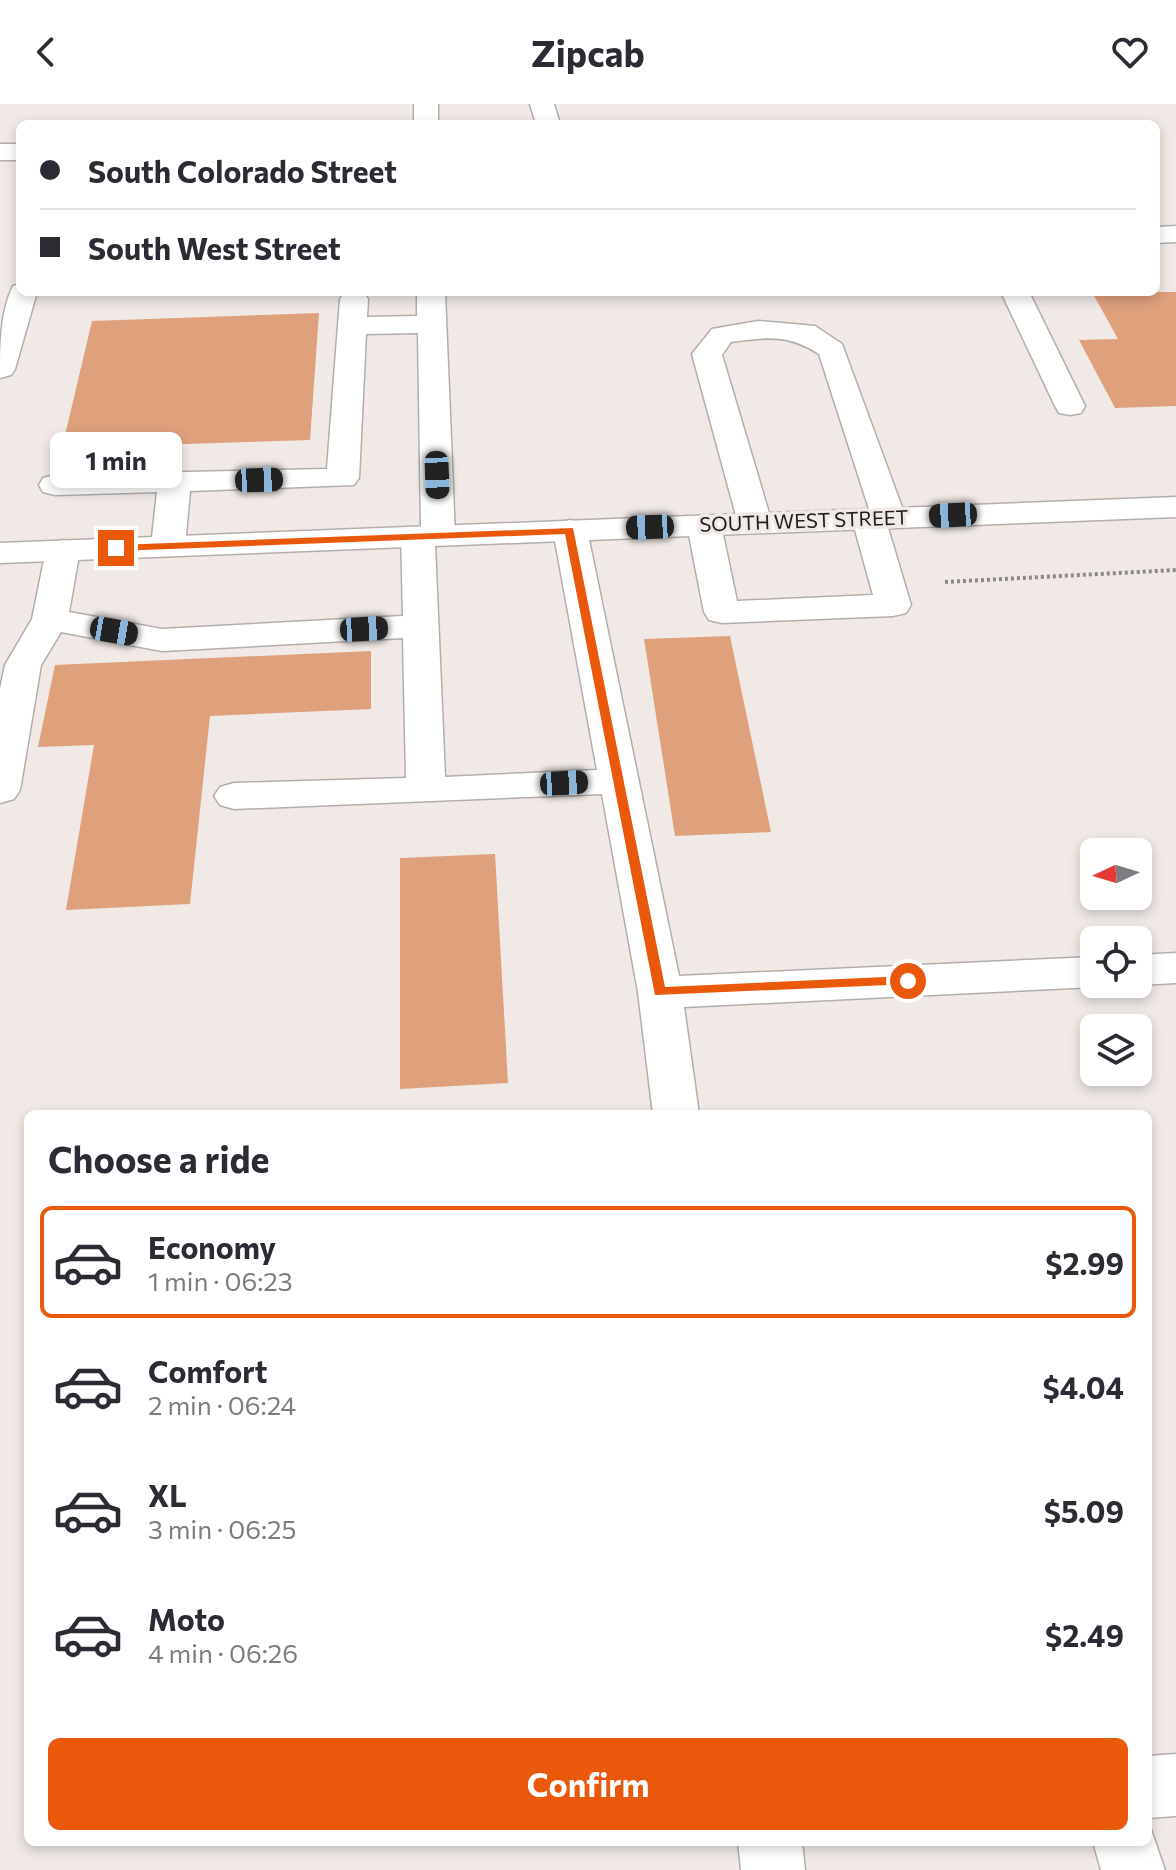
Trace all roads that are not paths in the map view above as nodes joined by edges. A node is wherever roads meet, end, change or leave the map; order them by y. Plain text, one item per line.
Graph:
1 (22, 296) edge
2 (431, 296) edge
3 (1017, 296) edge
4 (432, 324) junction
5 (0, 369) edge
6 (1070, 406) dead end
7 (175, 482) junction
8 (55, 485) dead end
9 (1176, 507) edge
10 (879, 518) junction
11 (755, 523) junction
12 (704, 525) junction
13 (570, 530) junction
14 (428, 536) junction
15 (168, 546) junction
16 (63, 550) junction
17 (0, 553) edge
18 (50, 619) junction
19 (421, 626) junction
20 (619, 781) junction
21 (0, 790) edge
22 (426, 790) junction
23 (234, 796) dead end
24 (1176, 968) edge
25 (1152, 969) edge
26 (1080, 973) edge
27 (660, 992) junction
28 (675, 1110) edge
29 (1176, 1785) edge
30 (1152, 1787) edge
31 (770, 1846) edge
32 (1126, 1846) edge
33 (773, 1870) edge
34 (1133, 1870) edge

1 - 5 street
2 - 4 street
3 - 6 street
4 - 7 street
4 - 14 street
7 - 8 street
7 - 15 street
9 - 10 street, SOUTH WEST STREET
10 - 11 street, SOUTH WEST STREET
10 - 11 street
10 - 12 street
11 - 12 street, SOUTH WEST STREET
12 - 13 street, SOUTH WEST STREET
13 - 14 street, SOUTH WEST STREET
13 - 20 street
14 - 15 street, SOUTH WEST STREET
14 - 19 street
15 - 16 street, SOUTH WEST STREET
16 - 17 street, SOUTH WEST STREET
16 - 18 street
18 - 19 street
18 - 21 street
19 - 22 street
20 - 22 street
20 - 27 street
22 - 23 street
24 - 25 street
26 - 27 street
27 - 28 street
29 - 30 street
31 - 33 street
32 - 34 street

